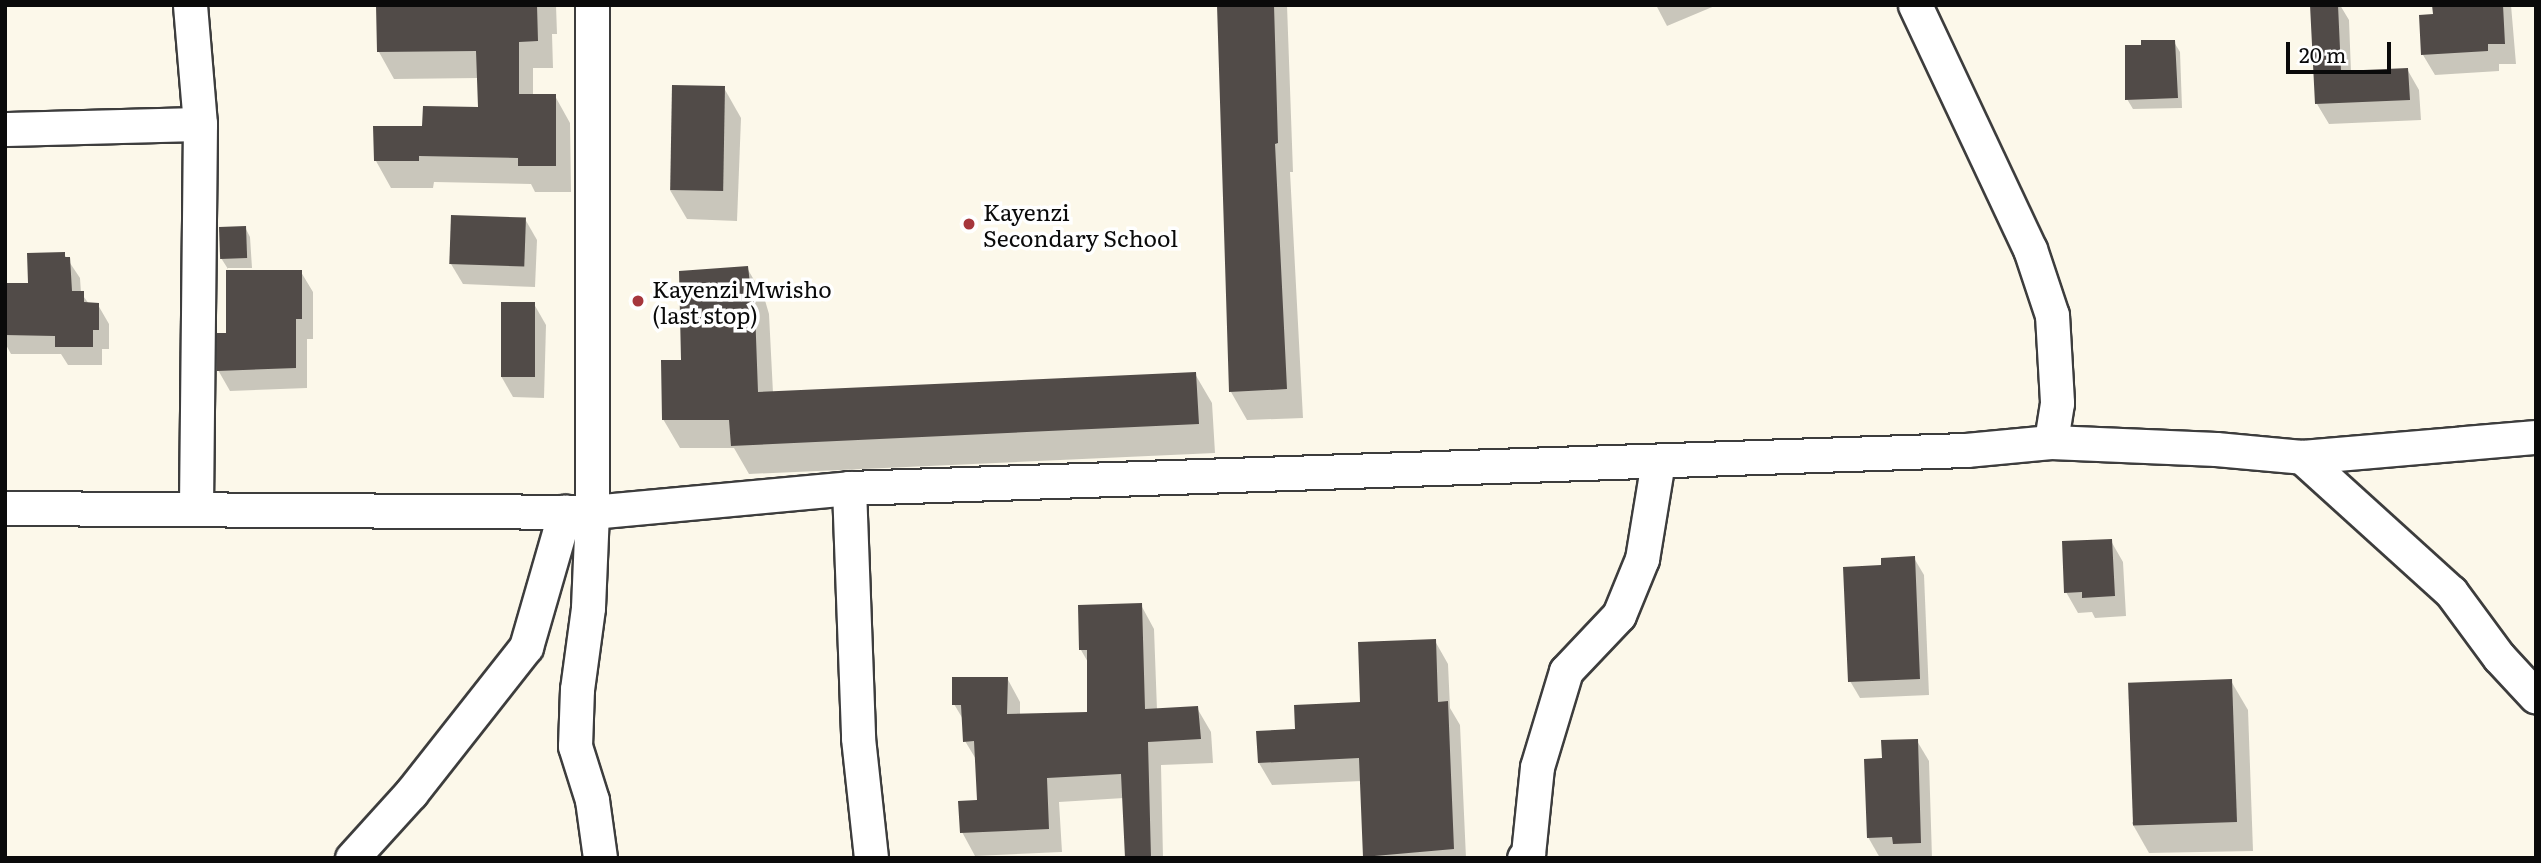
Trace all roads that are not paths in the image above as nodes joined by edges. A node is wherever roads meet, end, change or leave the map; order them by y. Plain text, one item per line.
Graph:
1 (190, 5) edge
2 (592, 5) edge
3 (1914, 5) edge
4 (200, 124) junction
5 (5, 129) edge
6 (2536, 437) edge
7 (2051, 442) junction
8 (2302, 457) junction
9 (1658, 461) junction
10 (849, 488) junction
11 (5, 508) edge
12 (196, 508) junction
13 (579, 512) junction
14 (2536, 697) edge
15 (352, 858) edge
16 (600, 858) edge
17 (871, 858) edge
18 (1524, 858) edge

1 - 4 street
2 - 13 street
3 - 7 street
4 - 5 street
4 - 12 street
6 - 8 street
7 - 8 street
7 - 9 street
8 - 14 street
9 - 10 street
9 - 18 street
10 - 13 street
10 - 17 street
11 - 12 street
12 - 13 street
13 - 15 street
13 - 16 street

